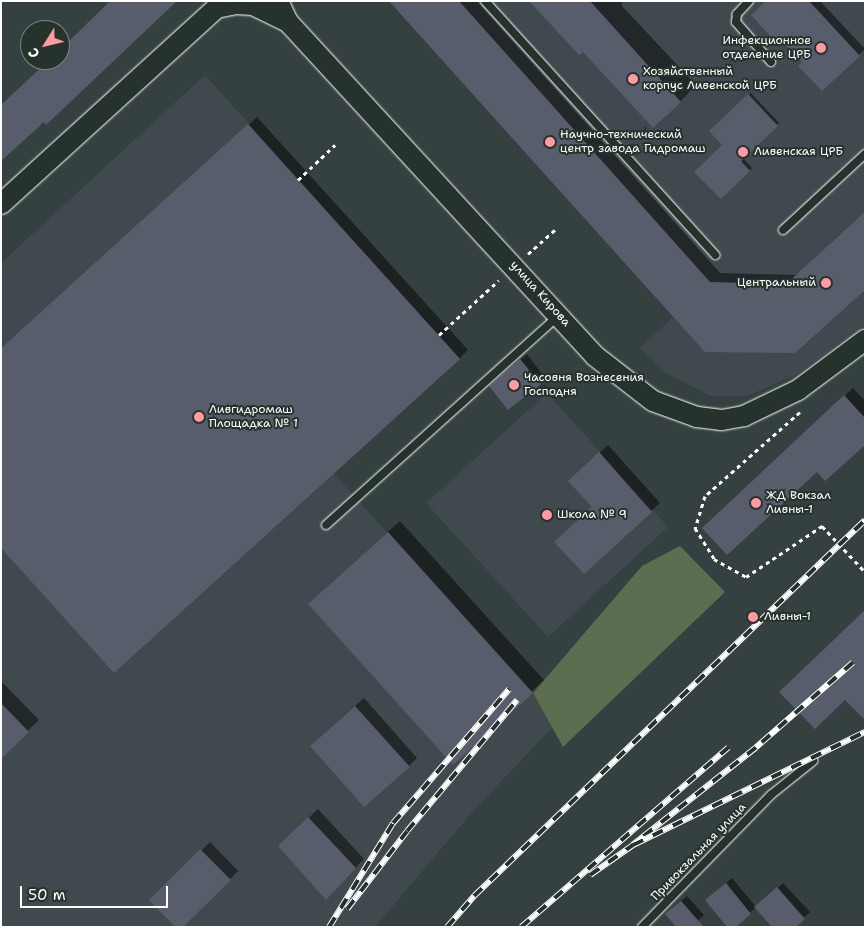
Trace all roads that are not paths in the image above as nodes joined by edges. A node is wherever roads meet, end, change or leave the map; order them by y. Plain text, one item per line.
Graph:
1 (278, 1) edge
2 (484, 1) edge
3 (749, 1) edge
4 (220, 5) edge
5 (288, 22) junction
6 (771, 62) dead end
7 (865, 154) edge
8 (1, 204) edge
9 (783, 230) dead end
10 (715, 256) dead end
11 (559, 316) junction
12 (865, 340) edge
13 (326, 525) dead end
14 (813, 762) dead end
15 (642, 927) edge

1 - 5 street, улица Кирова
2 - 10 lane
3 - 6 lane
4 - 5 street
4 - 8 street
5 - 11 street, улица Кирова
7 - 9 lane
11 - 12 street, улица Кирова
11 - 13 lane
14 - 15 lane, Привокзальная улица

